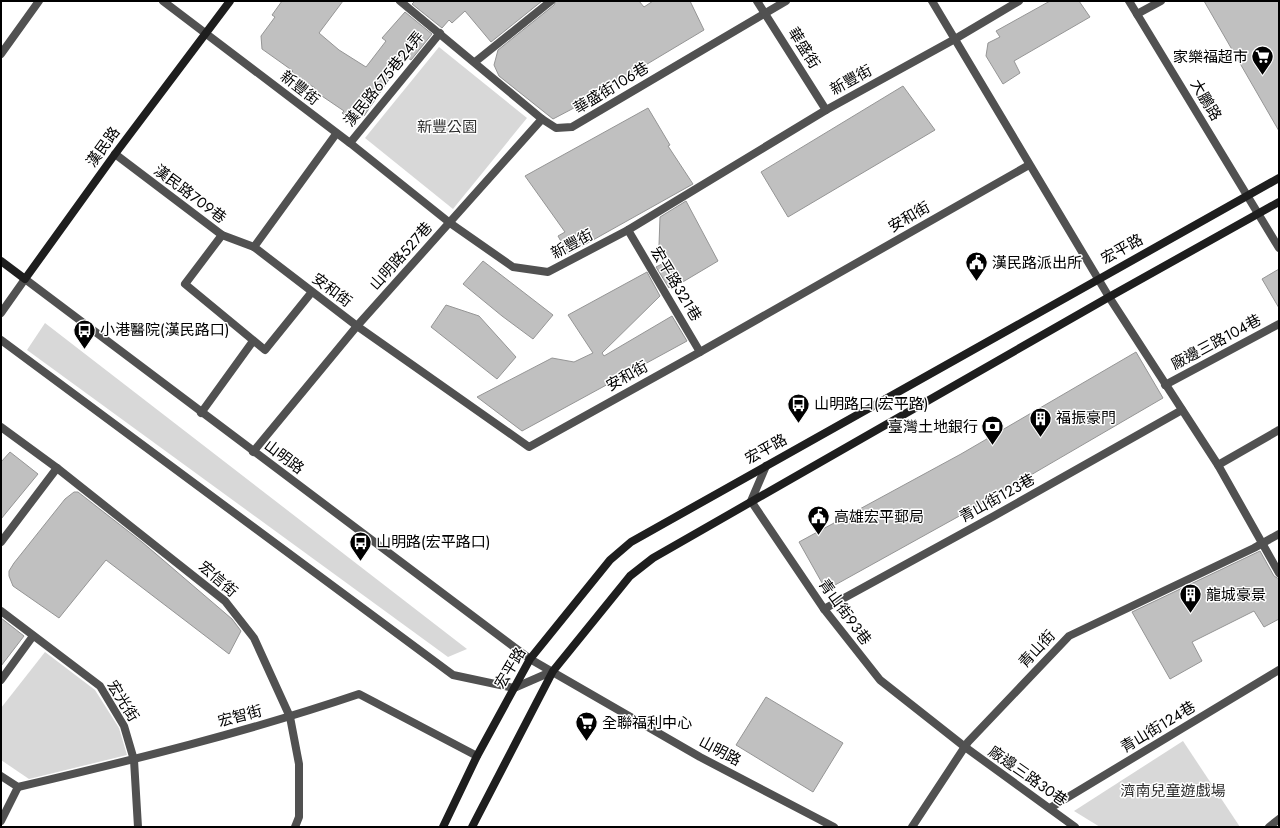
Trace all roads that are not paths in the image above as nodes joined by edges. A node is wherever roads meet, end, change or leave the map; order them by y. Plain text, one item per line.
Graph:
1 (39, 1) edge
2 (163, 1) edge
3 (230, 1) edge
4 (400, 1) edge
5 (551, 1) edge
6 (757, 1) edge
7 (786, 1) edge
8 (932, 1) edge
9 (1019, 1) edge
10 (1129, 1) edge
11 (1161, 1) edge
12 (765, 13) junction
13 (1137, 14) junction
14 (206, 32) junction
15 (440, 33) junction
16 (955, 39) junction
17 (1, 54) edge
18 (475, 62) junction
19 (826, 110) junction
20 (542, 119) junction
21 (336, 134) junction
22 (350, 143) junction
23 (114, 154) junction
24 (1029, 165) junction
25 (1279, 178) edge
26 (1247, 196) junction
27 (1279, 202) edge
28 (1258, 214) junction
29 (450, 223) junction
30 (628, 230) junction
31 (222, 235) junction
32 (254, 247) junction
33 (1279, 248) edge
34 (1, 261) edge
35 (1098, 278) junction
36 (25, 279) junction
37 (311, 293) junction
38 (1109, 297) junction
39 (1, 312) edge
40 (1279, 324) edge
41 (356, 326) junction
42 (1, 340) edge
43 (253, 341) junction
44 (700, 352) junction
45 (1165, 385) junction
46 (1182, 410) junction
47 (201, 413) junction
48 (1, 427) edge
49 (1279, 430) edge
50 (253, 452) junction
51 (1218, 465) junction
52 (766, 466) junction
53 (57, 468) junction
54 (751, 501) junction
55 (1279, 534) edge
56 (1, 542) edge
57 (1262, 544) junction
58 (1279, 573) edge
59 (824, 609) junction
60 (1, 610) edge
61 (33, 636) junction
62 (530, 659) junction
63 (1279, 670) edge
64 (553, 671) junction
65 (1, 680) edge
66 (514, 688) junction
67 (290, 717) junction
68 (965, 747) junction
69 (477, 756) junction
70 (134, 760) junction
71 (1, 776) edge
72 (18, 787) junction
73 (1050, 808) junction
74 (1279, 819) edge
75 (1, 821) edge
76 (445, 826) edge
77 (138, 827) edge
78 (295, 827) edge
79 (472, 827) edge
80 (834, 827) edge
81 (912, 827) edge
82 (1076, 827) edge
83 (1269, 827) edge

1 - 17 street
2 - 14 street, 新豐街
3 - 14 street, 漢民路
4 - 15 street, 華盛街106巷
5 - 18 street
6 - 12 street, 華盛街
7 - 12 street, 華盛街106巷
8 - 16 street
9 - 16 street, 新豐街
10 - 13 street, 大鵬路
11 - 13 street
12 - 19 street, 華盛街
12 - 20 street, 華盛街106巷
13 - 26 street, 大鵬路
14 - 21 street, 新豐街
14 - 23 street, 漢民路
15 - 18 street, 華盛街106巷
15 - 22 street, 漢民路675巷24弄
16 - 19 street, 新豐街
16 - 24 street
18 - 20 street, 華盛街106巷
19 - 30 street, 新豐街
20 - 29 street, 山明路527巷
21 - 22 street, 新豐街
21 - 32 street
22 - 29 street, 新豐街
23 - 31 street, 漢民路709巷
23 - 36 street, 漢民路
24 - 35 street
24 - 44 street, 安和街
25 - 26 street, 宏平路
26 - 28 street, 大鵬路
26 - 35 street, 宏平路
27 - 28 street
28 - 33 street, 大鵬路
28 - 38 street
29 - 30 street, 新豐街
29 - 41 street, 山明路527巷
30 - 44 street, 宏平路321巷
31 - 32 street, 漢民路709巷
31 - 43 street
32 - 37 street, 安和街
34 - 36 street, 山明路
35 - 38 street
35 - 52 street, 宏平路
36 - 39 street, 漢民路
36 - 47 street, 山明路
37 - 41 street, 安和街
37 - 43 street
38 - 45 street
38 - 54 street
40 - 45 street, 廠邊三路104巷
41 - 44 street, 安和街
41 - 50 street, 山明路527巷
42 - 66 street
43 - 47 street
45 - 46 street
46 - 51 street
46 - 59 street, 青山街123巷
47 - 50 street, 山明路
48 - 53 street, 宏信街
49 - 51 street
50 - 62 street, 山明路
51 - 57 street
52 - 54 street
52 - 62 street, 宏平路
53 - 56 street
53 - 67 street, 宏信街
54 - 59 street, 青山街93巷
54 - 64 street
55 - 57 street, 青山街
57 - 58 street
57 - 68 street, 青山街
59 - 68 street, 青山街93巷
60 - 61 street, 宏光街
61 - 65 street
61 - 70 street, 宏光街
62 - 64 street, 山明路
62 - 66 street, 宏平路
63 - 73 street, 青山街124巷
64 - 66 street
64 - 79 street
64 - 80 street, 山明路
66 - 69 street, 宏平路
67 - 69 street, 宏智街
67 - 70 street, 宏智街
67 - 78 street, 宏信街
68 - 73 street, 廠邊三路30巷
68 - 81 street, 青山街
69 - 76 street, 宏平路
70 - 72 street, 宏智街
70 - 77 street, 宏光街
71 - 72 street
72 - 75 street
73 - 82 street, 廠邊三路30巷
74 - 83 street

